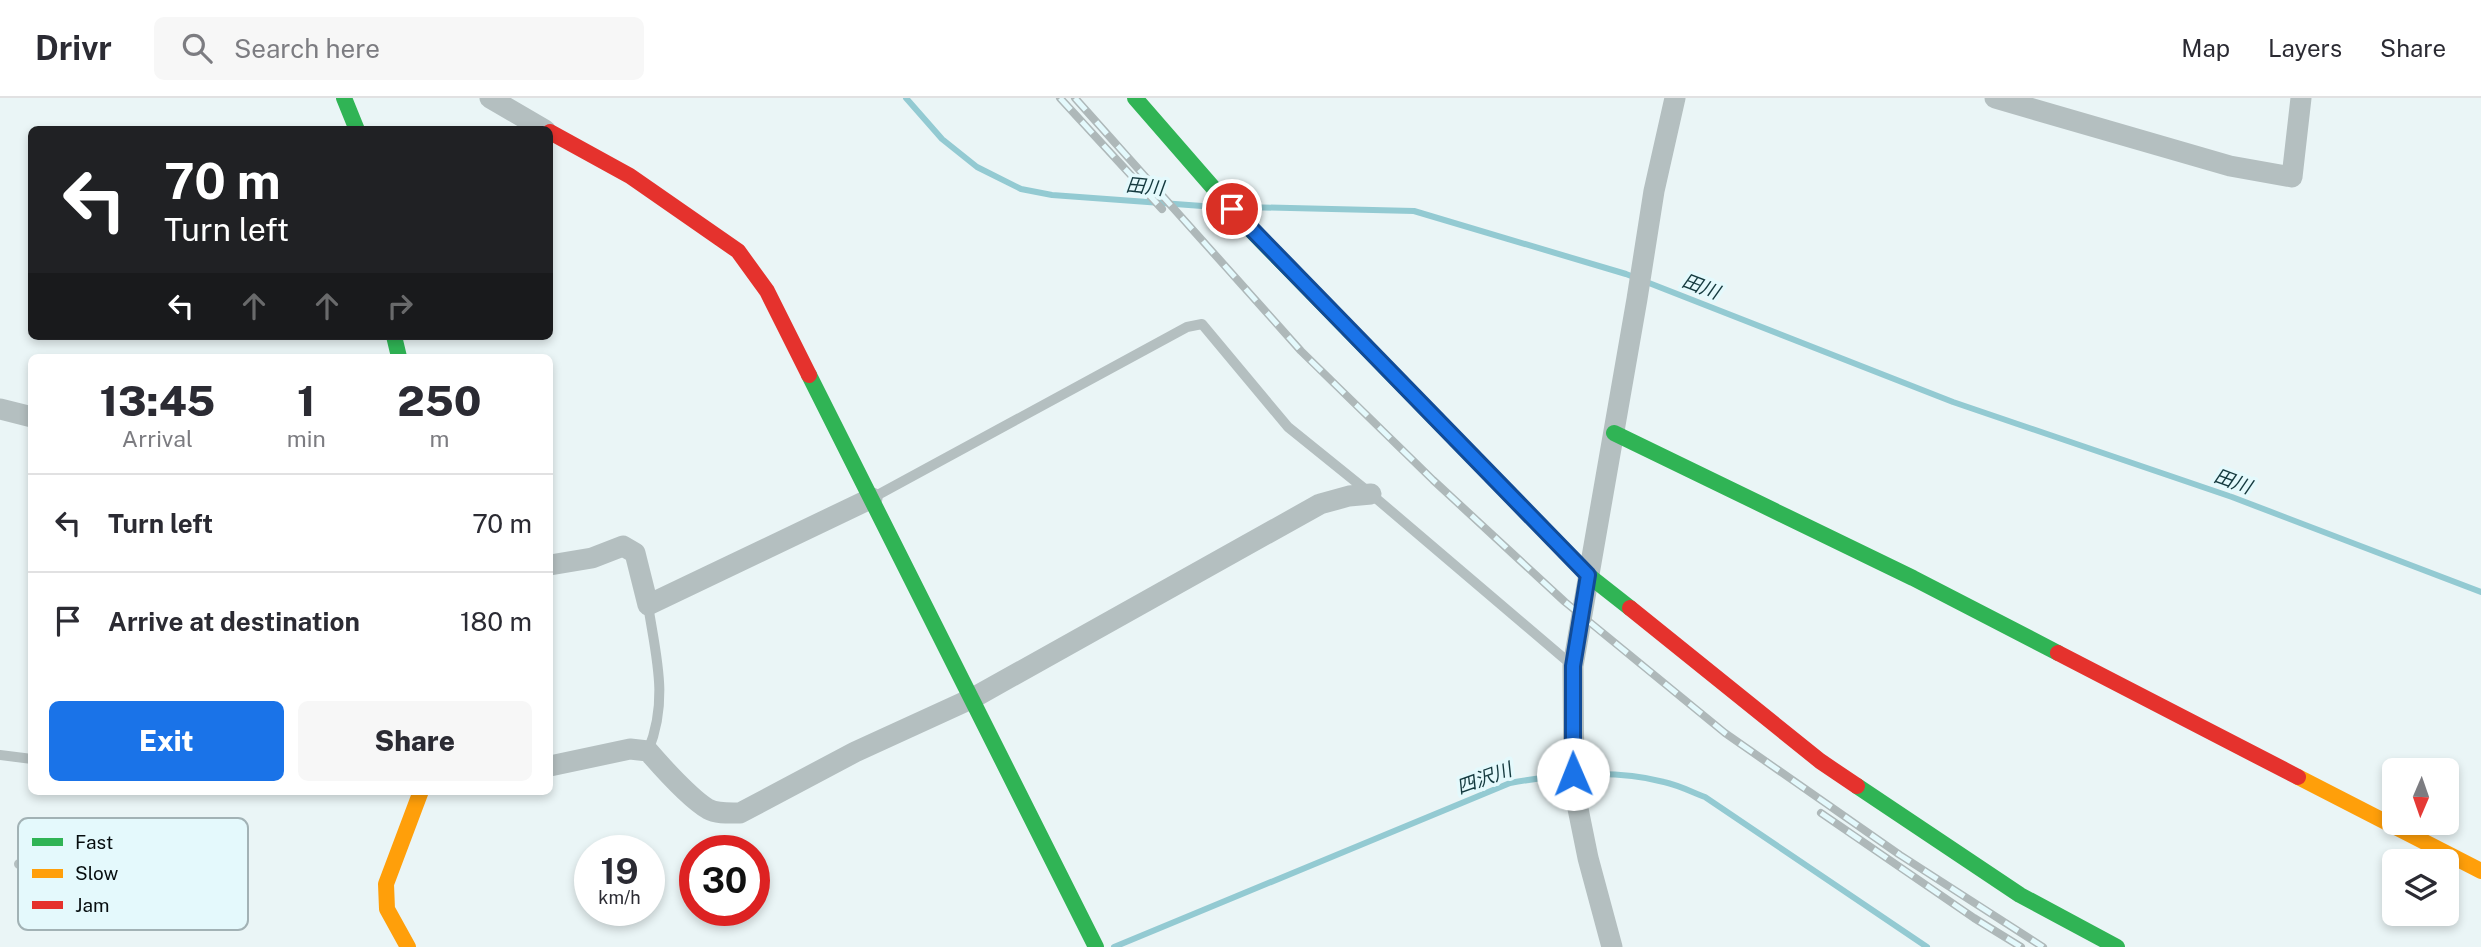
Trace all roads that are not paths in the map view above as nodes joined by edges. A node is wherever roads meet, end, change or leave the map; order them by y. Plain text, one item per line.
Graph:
1 (344, 98) edge
2 (490, 98) edge
3 (1135, 98) edge
4 (1675, 98) edge
5 (1995, 98) edge
6 (2301, 98) edge
7 (355, 126) edge
8 (538, 126) edge
9 (553, 134) edge
10 (0, 409) edge
11 (28, 416) edge
12 (1614, 432) junction
13 (1371, 494) junction
14 (872, 498) junction
15 (553, 564) edge
16 (1588, 575) junction
17 (648, 605) junction
18 (1573, 666) junction
19 (973, 698) junction
20 (648, 751) junction
21 (0, 755) edge
22 (28, 758) edge
23 (553, 765) edge
24 (419, 795) edge
25 (2481, 871) edge
26 (1095, 945) edge
27 (408, 947) edge
28 (1612, 947) edge
29 (2117, 947) edge

1 - 7 street
2 - 8 street
3 - 16 street
4 - 12 street
5 - 6 street
9 - 14 street
10 - 11 street
12 - 16 street
12 - 25 street
13 - 14 lane
13 - 18 lane
13 - 19 street
14 - 17 street
14 - 19 street
15 - 17 street
16 - 18 street
16 - 29 street
17 - 20 lane
18 - 28 street
19 - 20 street
19 - 26 street
20 - 23 street
21 - 22 lane
24 - 27 street

